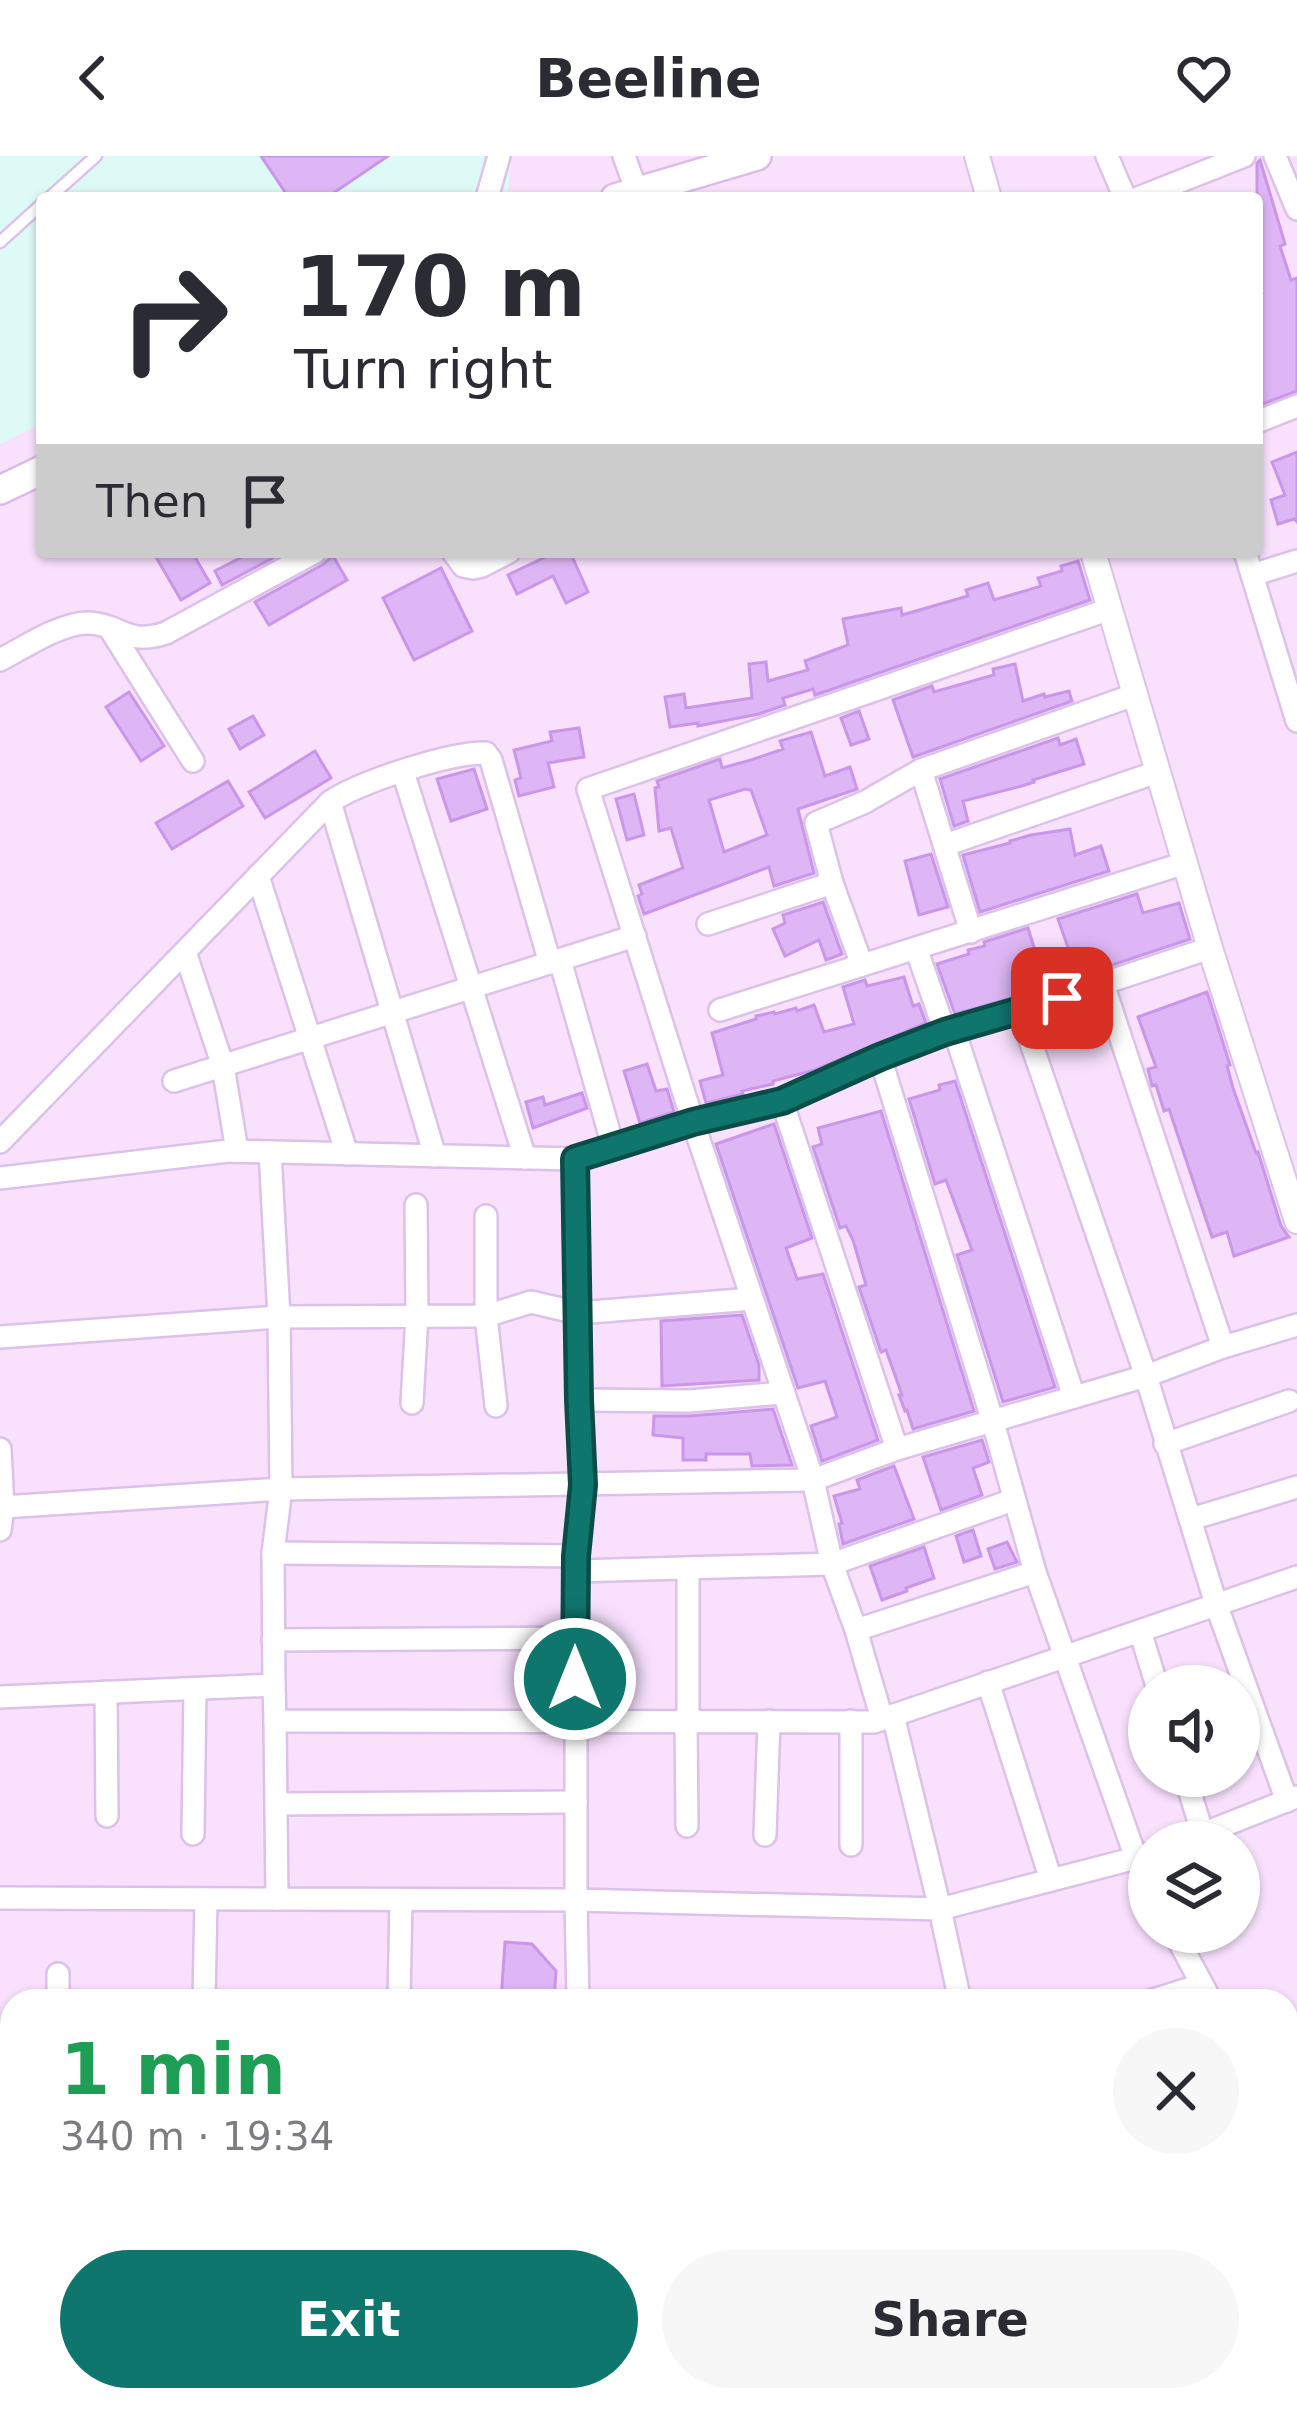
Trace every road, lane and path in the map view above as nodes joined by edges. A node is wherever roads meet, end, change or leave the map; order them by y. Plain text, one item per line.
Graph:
1 (95, 156) edge
2 (499, 156) edge
3 (624, 156) edge
4 (757, 156) edge
5 (977, 156) edge
6 (1107, 156) edge
7 (1244, 156) edge
8 (1275, 156) edge
9 (56, 192) edge
10 (489, 192) edge
11 (626, 192) edge
12 (636, 192) edge
13 (987, 192) edge
14 (1122, 192) edge
15 (1153, 192) edge
16 (36, 209) edge
17 (1297, 209) edge
18 (0, 242) edge
19 (1297, 406) edge
20 (1263, 420) edge
21 (36, 473) edge
22 (0, 490) edge
23 (304, 558) edge
24 (457, 558) edge
25 (496, 558) edge
26 (1095, 558) edge
27 (1247, 558) edge
28 (1297, 561) edge
29 (1252, 575) junction
30 (1110, 609) junction
31 (110, 629) junction
32 (0, 660) edge
33 (1134, 695) junction
34 (1296, 718) edge
35 (193, 761) dead end
36 (921, 770) junction
37 (403, 772) junction
38 (1157, 772) junction
39 (330, 802) junction
40 (945, 845) junction
41 (1185, 863) junction
42 (258, 876) junction
43 (832, 883) junction
44 (708, 924) dead end
45 (971, 932) junction
46 (635, 936) junction
47 (916, 948) junction
48 (1210, 948) junction
49 (185, 952) junction
50 (555, 962) junction
51 (862, 965) junction
52 (1103, 984) junction
53 (471, 988) junction
54 (720, 1010) dead end
55 (1021, 1011) junction
56 (390, 1013) junction
57 (950, 1031) junction
58 (312, 1038) junction
59 (880, 1057) junction
60 (223, 1066) junction
61 (175, 1081) dead end
62 (782, 1101) junction
63 (693, 1122) junction
64 (0, 1142) edge
65 (614, 1147) junction
66 (237, 1151) junction
67 (270, 1152) junction
68 (347, 1154) junction
69 (435, 1156) junction
70 (525, 1158) junction
71 (575, 1159) junction
72 (0, 1178) edge
73 (416, 1205) dead end
74 (486, 1216) dead end
75 (1297, 1221) edge
76 (752, 1299) junction
77 (578, 1312) junction
78 (417, 1315) junction
79 (487, 1316) junction
80 (280, 1317) junction
81 (1297, 1325) edge
82 (0, 1337) edge
83 (1223, 1347) junction
84 (1146, 1376) junction
85 (782, 1393) junction
86 (1074, 1396) junction
87 (579, 1400) junction
88 (1289, 1401) dead end
89 (412, 1403) dead end
90 (496, 1406) dead end
91 (993, 1422) junction
92 (1165, 1444) junction
93 (0, 1449) edge
94 (897, 1449) junction
95 (813, 1480) junction
96 (583, 1485) junction
97 (1297, 1487) edge
98 (281, 1489) junction
99 (1013, 1500) junction
100 (2, 1518) edge
101 (1191, 1519) junction
102 (274, 1553) junction
103 (576, 1563) junction
104 (832, 1564) junction
105 (688, 1568) junction
106 (1035, 1572) junction
107 (1297, 1577) edge
108 (1216, 1604) junction
109 (856, 1630) junction
110 (1140, 1630) junction
111 (575, 1638) junction
112 (272, 1640) junction
113 (1063, 1656) junction
114 (1151, 1665) edge
115 (988, 1682) junction
116 (274, 1685) junction
117 (195, 1688) junction
118 (106, 1692) junction
119 (0, 1696) edge
120 (887, 1717) junction
121 (576, 1720) junction
122 (687, 1720) junction
123 (275, 1721) junction
124 (769, 1721) junction
125 (851, 1721) junction
126 (1292, 1799) edge
127 (576, 1802) junction
128 (276, 1804) junction
129 (107, 1816) dead end
130 (1129, 1821) edge
131 (1236, 1821) edge
132 (687, 1826) dead end
133 (194, 1834) dead end
134 (765, 1835) dead end
135 (851, 1845) dead end
136 (1128, 1860) edge
137 (1051, 1880) junction
138 (0, 1898) edge
139 (206, 1899) junction
140 (277, 1899) junction
141 (401, 1900) junction
142 (577, 1900) junction
143 (940, 1910) junction
144 (1185, 1953) edge
145 (58, 1973) dead end
146 (58, 1989) edge
147 (204, 1989) edge
148 (399, 1989) edge
149 (578, 1989) edge
150 (957, 1989) edge
151 (1204, 1989) edge

1 - 9 lane
2 - 10 street
3 - 11 street
4 - 12 main road
5 - 13 street
6 - 14 street
7 - 15 street
8 - 17 street
16 - 18 lane
19 - 20 street
21 - 22 main road
23 - 31 street
24 - 25 street
26 - 30 street
27 - 29 street
28 - 29 street
29 - 34 street
30 - 33 street
30 - 46 street
31 - 32 street
31 - 35 street
33 - 36 street
33 - 38 street
36 - 40 street
36 - 43 street
37 - 39 street
37 - 50 street
37 - 53 street
38 - 40 street
38 - 41 street
39 - 42 street
39 - 56 street
40 - 45 street
41 - 45 street
41 - 48 street
42 - 49 street
42 - 58 street
43 - 44 street
43 - 51 street
45 - 47 street
46 - 50 street
46 - 63 street
47 - 51 street
47 - 57 street
48 - 52 street
48 - 75 street
49 - 60 street
49 - 64 street
50 - 53 street
50 - 65 street
51 - 54 street
52 - 55 street
52 - 83 street
53 - 56 street
53 - 70 street
55 - 57 street
55 - 84 street
56 - 58 street
56 - 69 street
57 - 59 street
57 - 86 street
58 - 60 street
58 - 68 street
59 - 62 street
59 - 91 street
60 - 61 street
60 - 66 street
62 - 63 street
62 - 94 street
63 - 65 street
63 - 76 street
65 - 71 street
66 - 67 street
66 - 72 street
67 - 68 street
67 - 80 street
68 - 69 street
69 - 70 street
70 - 71 street
71 - 77 street
73 - 78 street
74 - 79 street
76 - 77 street
76 - 85 street
77 - 79 street
77 - 87 street
78 - 79 street
78 - 80 street
78 - 89 street
79 - 90 street
80 - 82 street
80 - 98 street
81 - 83 street
83 - 84 street
84 - 86 street
84 - 92 street
85 - 87 street
85 - 95 street
86 - 91 street
87 - 96 street
88 - 92 street
91 - 94 street
91 - 99 street
92 - 101 street
93 - 100 street
94 - 95 street
95 - 96 street
95 - 104 street
96 - 98 street
96 - 103 street
97 - 101 street
98 - 100 street
98 - 102 street
99 - 104 street
99 - 106 street
101 - 108 street
102 - 103 street
102 - 112 street
103 - 105 street
103 - 111 street
104 - 105 street
104 - 109 street
105 - 122 street
106 - 109 street
106 - 113 street
107 - 108 street
108 - 110 street
108 - 126 street
109 - 120 street
110 - 113 street
110 - 114 street
111 - 112 street
111 - 121 street
112 - 116 street
113 - 115 street
113 - 130 street
115 - 120 street
115 - 137 street
116 - 117 street
116 - 123 street
117 - 118 street
117 - 133 street
118 - 119 street
118 - 129 street
120 - 125 street
120 - 143 street
121 - 122 street
121 - 123 street
121 - 127 street
122 - 124 street
122 - 132 street
123 - 128 street
124 - 125 street
124 - 134 street
125 - 135 street
126 - 131 street
127 - 128 street
127 - 142 street
128 - 140 street
136 - 137 street
137 - 143 street
138 - 139 street
139 - 140 street
139 - 147 street
140 - 141 street
141 - 142 street
141 - 148 street
142 - 143 street
142 - 149 street
143 - 150 street
144 - 151 street
145 - 146 street

